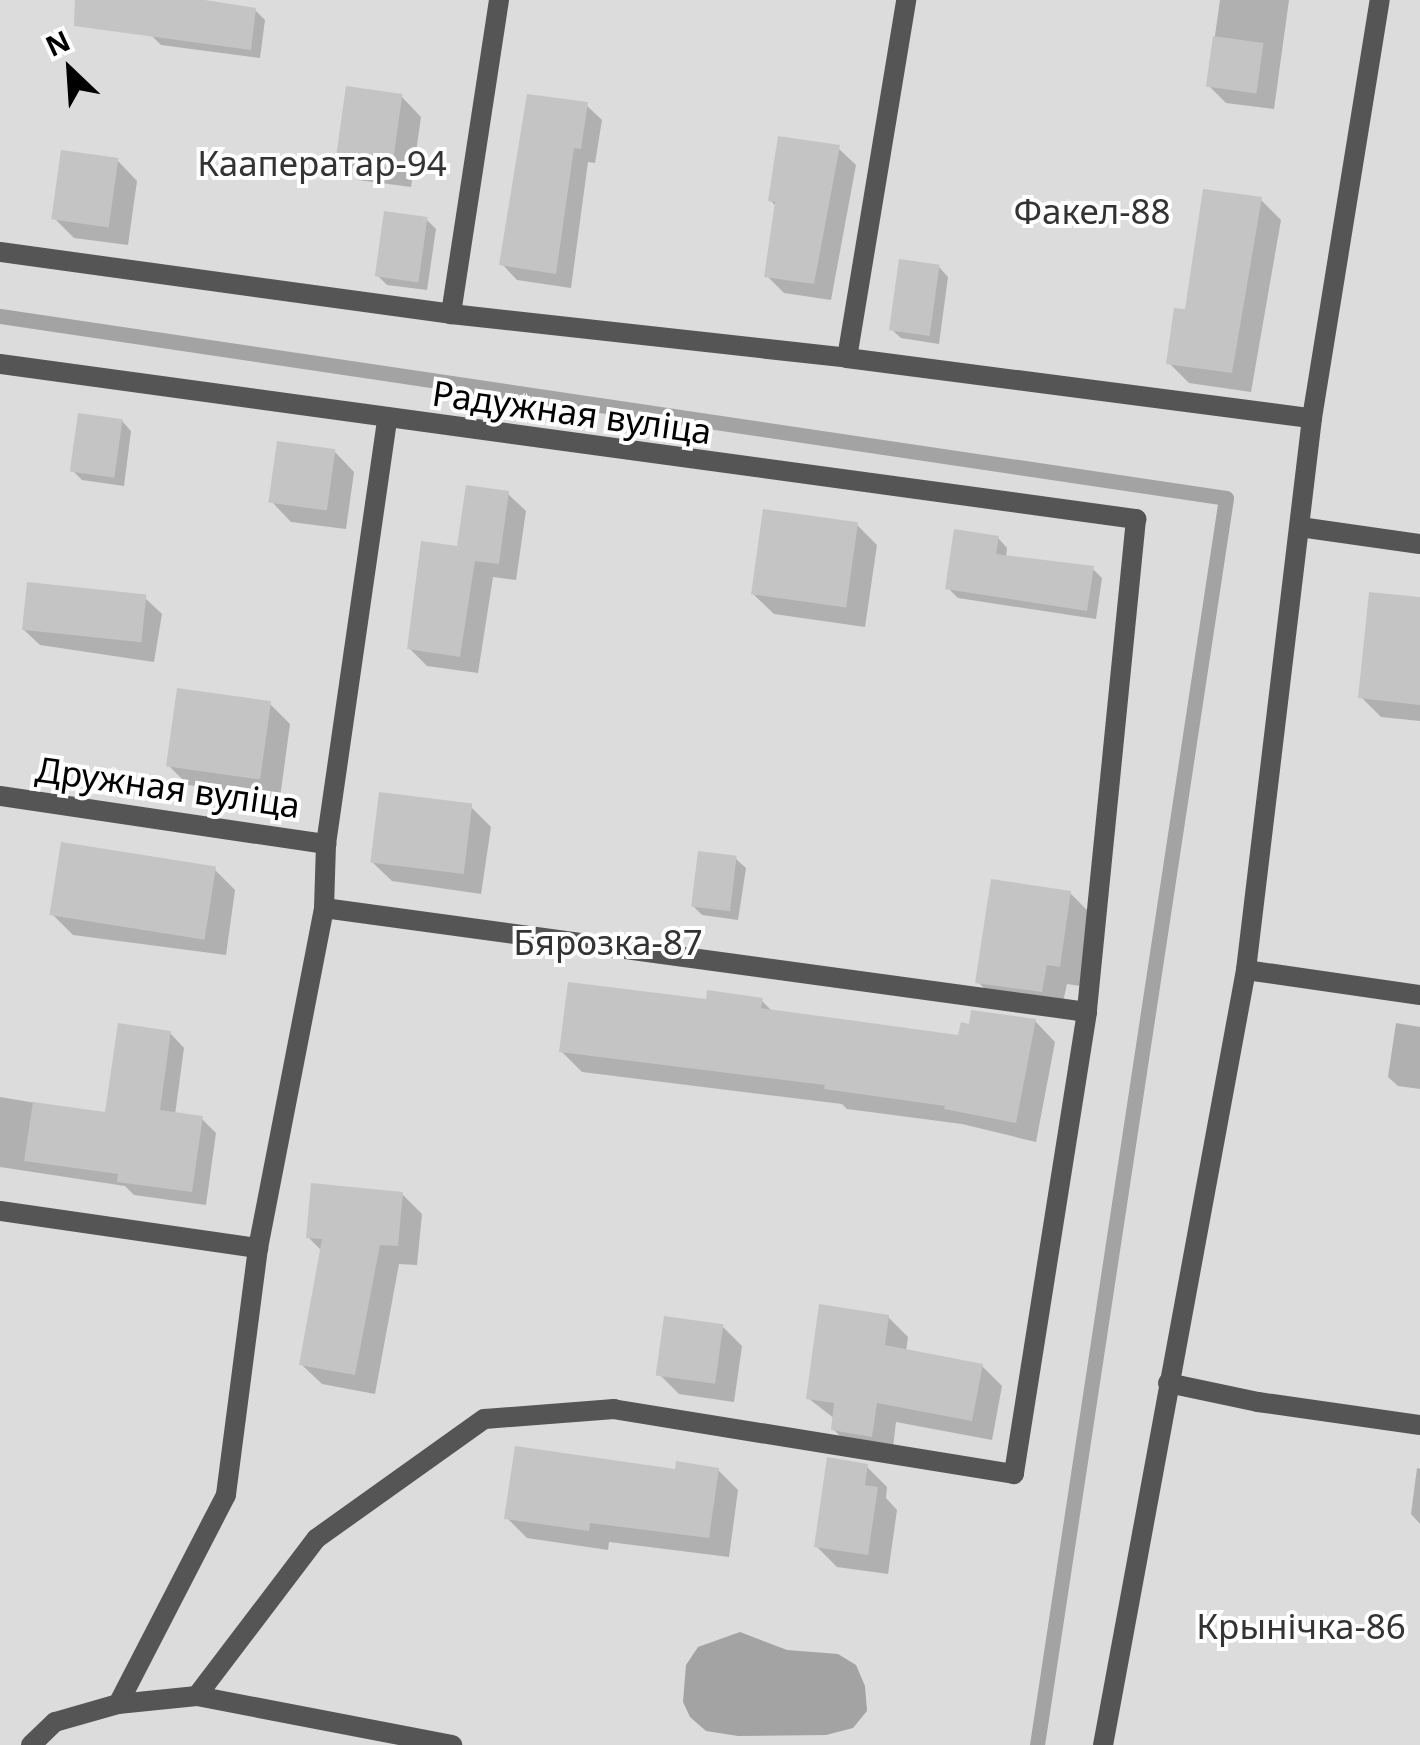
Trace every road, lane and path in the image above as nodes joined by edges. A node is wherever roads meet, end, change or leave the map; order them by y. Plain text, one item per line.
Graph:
1 (499, 0) edge
2 (906, 0) edge
3 (1380, 0) edge
4 (0, 252) edge
5 (451, 314) junction
6 (847, 358) junction
7 (0, 364) edge
8 (1312, 418) junction
9 (387, 420) junction
10 (1300, 526) junction
11 (1420, 544) edge
12 (0, 796) edge
13 (326, 844) junction
14 (324, 908) junction
15 (1246, 970) junction
16 (1420, 995) edge
17 (1087, 1012) junction
18 (0, 1211) edge
19 (258, 1248) junction
20 (1168, 1383) junction
21 (1420, 1425) edge
22 (197, 1696) junction
23 (118, 1704) junction
24 (31, 1745) edge
25 (452, 1745) edge
26 (1103, 1745) edge

1 - 5 street
2 - 6 street
3 - 8 street
4 - 5 street
5 - 6 street
6 - 8 street
7 - 9 street, Радужная вуліца
8 - 10 street
9 - 13 street
9 - 17 street, Радужная вуліца
10 - 11 street
10 - 15 street
12 - 13 street, Дружная вуліца
13 - 14 street
14 - 17 street
14 - 19 street
15 - 16 street
15 - 20 street
17 - 22 street
18 - 19 street
19 - 23 street
20 - 21 street
20 - 26 street
22 - 23 street
22 - 25 street
23 - 24 street

